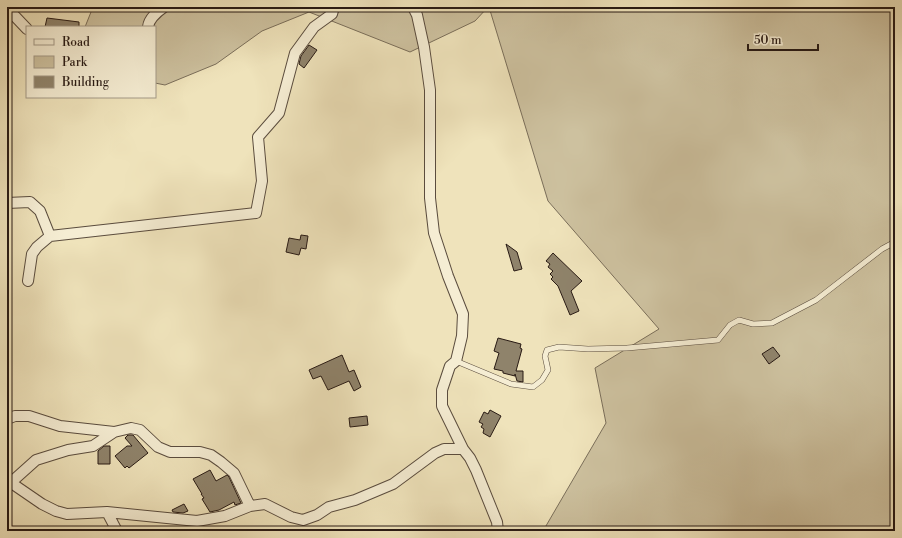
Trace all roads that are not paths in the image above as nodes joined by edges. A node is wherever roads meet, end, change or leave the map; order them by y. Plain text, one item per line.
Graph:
1 (164, 7) edge
2 (334, 7) edge
3 (413, 7) edge
4 (7, 8) edge
5 (148, 26) edge
6 (26, 28) edge
7 (7, 203) edge
8 (50, 236) junction
9 (895, 242) edge
10 (28, 281) dead end
11 (456, 361) junction
12 (7, 419) edge
13 (114, 432) junction
14 (463, 449) junction
15 (8, 484) edge
16 (250, 506) junction
17 (107, 512) junction
18 (117, 531) edge
19 (498, 531) edge

1 - 5 street
2 - 8 street
3 - 11 street
4 - 6 street
7 - 8 street
8 - 10 street
9 - 11 lane
11 - 14 street
12 - 13 street
13 - 15 street
13 - 16 street
14 - 16 street
14 - 19 street
15 - 17 street
16 - 17 street
17 - 18 street

